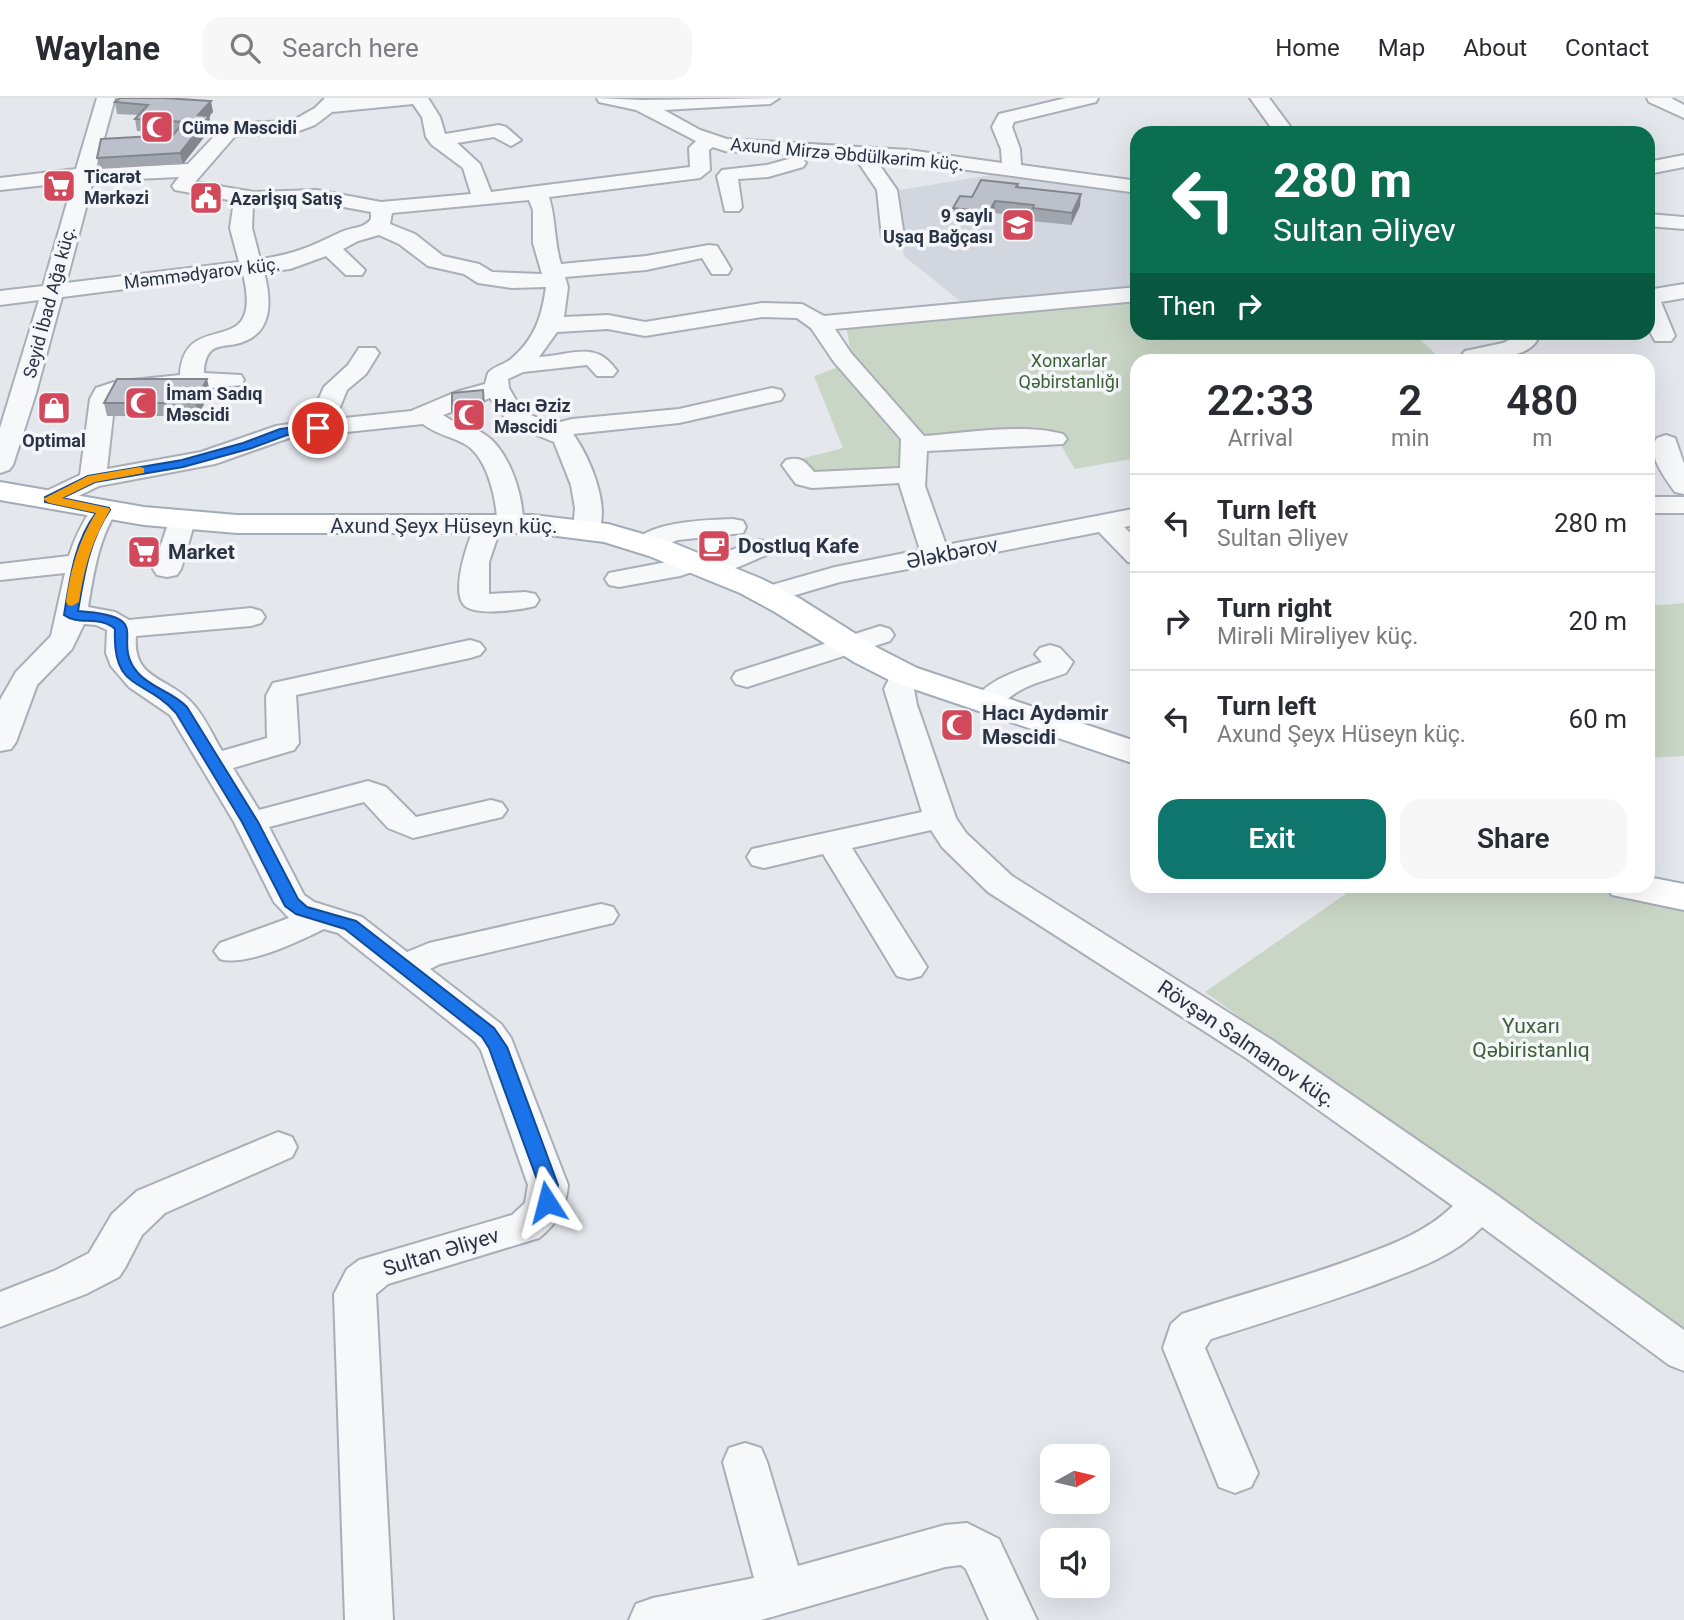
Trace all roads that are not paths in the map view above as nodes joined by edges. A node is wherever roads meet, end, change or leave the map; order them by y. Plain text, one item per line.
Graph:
1 (413, 98) edge
2 (419, 98) edge
3 (770, 98) edge
4 (1010, 98) edge
5 (1089, 98) edge
6 (1259, 98) edge
7 (1656, 98) edge
8 (604, 101) edge
9 (112, 102) edge
10 (642, 103) edge
11 (335, 108) edge
12 (1026, 111) junction
13 (1684, 112) edge
14 (1280, 126) edge
15 (511, 140) dead end
16 (918, 140) dead end
17 (118, 141) edge
18 (439, 141) junction
19 (709, 141) junction
20 (93, 142) junction
21 (806, 151) junction
22 (864, 153) junction
23 (887, 154) junction
24 (1684, 161) edge
25 (1655, 167) edge
26 (194, 170) junction
27 (1009, 170) junction
28 (1051, 176) junction
29 (83, 177) junction
30 (0, 184) edge
31 (1130, 186) edge
32 (537, 192) junction
33 (1036, 195) edge
34 (245, 197) junction
35 (482, 199) junction
36 (732, 207) dead end
37 (379, 217) junction
38 (1655, 221) edge
39 (1684, 223) edge
40 (893, 237) dead end
41 (328, 248) junction
42 (253, 268) junction
43 (720, 269) dead end
44 (354, 270) dead end
45 (554, 276) junction
46 (52, 291) junction
47 (1130, 295) edge
48 (1663, 295) edge
49 (0, 299) edge
50 (820, 323) junction
51 (550, 325) junction
52 (1663, 336) dead end
53 (1527, 340) edge
54 (367, 353) dead end
55 (1482, 354) edge
56 (141, 364) dead end
57 (517, 365) junction
58 (193, 369) junction
59 (605, 371) dead end
60 (232, 380) dead end
61 (496, 388) junction
62 (12, 394) edge
63 (772, 395) dead end
64 (427, 414) junction
65 (519, 419) junction
66 (318, 428) junction
67 (553, 432) junction
68 (455, 438) junction
69 (1054, 439) dead end
70 (1666, 443) edge
71 (915, 444) junction
72 (0, 465) edge
73 (795, 465) dead end
74 (911, 475) junction
75 (92, 479) junction
76 (1684, 486) edge
77 (0, 491) edge
78 (49, 499) junction
79 (1655, 505) edge
80 (1684, 505) edge
81 (104, 510) junction
82 (1130, 517) edge
83 (182, 521) junction
84 (1104, 522) junction
85 (500, 523) junction
86 (733, 527) dead end
87 (586, 528) junction
88 (758, 548) dead end
89 (1130, 548) edge
90 (936, 556) junction
91 (647, 559) junction
92 (79, 563) junction
93 (699, 565) junction
94 (167, 569) dead end
95 (0, 572) edge
96 (619, 579) dead end
97 (768, 595) junction
98 (525, 600) dead end
99 (663, 601) dead end
100 (70, 615) junction
101 (251, 617) dead end
102 (122, 629) junction
103 (880, 635) dead end
104 (849, 645) junction
105 (470, 649) dead end
106 (1050, 654) dead end
107 (905, 675) junction
108 (747, 678) dead end
109 (986, 703) junction
110 (0, 742) edge
111 (1130, 751) edge
112 (215, 763) junction
113 (491, 810) dead end
114 (940, 818) junction
115 (250, 822) junction
116 (831, 841) junction
117 (764, 857) dead end
118 (1655, 892) edge
119 (1684, 897) edge
120 (601, 915) dead end
121 (322, 916) junction
122 (232, 951) dead end
123 (909, 967) dead end
124 (403, 969) junction
125 (278, 1147) dead end
126 (1480, 1205) junction
127 (0, 1310) edge
128 (1684, 1353) edge
129 (745, 1462) dead end
130 (1235, 1474) dead end
131 (781, 1591) junction
132 (369, 1620) edge
133 (653, 1620) edge
134 (1013, 1620) edge

1 - 11 street
2 - 18 street
3 - 10 street
4 - 12 street
5 - 12 street
6 - 14 street
7 - 13 street
8 - 10 street, Axund Mirzə Əbdülkərim küç.
9 - 20 street, Seyid İbad Ağa küç.
10 - 19 street, Axund Mirzə Əbdülkərim küç.
11 - 26 street
12 - 27 street
15 - 18 street
16 - 23 street
17 - 20 street
18 - 35 street
19 - 21 street, Axund Mirzə Əbdülkərim küç.
19 - 32 street
20 - 29 street, Seyid İbad Ağa küç.
21 - 22 street, Axund Mirzə Əbdülkərim küç.
21 - 36 street
22 - 23 street, Axund Mirzə Əbdülkərim küç.
22 - 40 street
23 - 27 street, Axund Mirzə Əbdülkərim küç.
24 - 25 street
26 - 29 street
26 - 34 street
27 - 28 street, Axund Mirzə Əbdülkərim küç.
28 - 31 street, Axund Mirzə Əbdülkərim küç.
28 - 33 street
29 - 30 street
29 - 46 street, Seyid İbad Ağa küç.
32 - 35 street
32 - 45 street
34 - 37 street
34 - 42 street
35 - 37 street
37 - 41 street, Məmmədyarov küç.
37 - 45 street
38 - 39 street
41 - 42 street, Məmmədyarov küç.
41 - 44 street
42 - 46 street, Məmmədyarov küç.
42 - 58 street
43 - 45 street
45 - 51 street
46 - 49 street, Məmmədyarov küç.
46 - 62 street, Seyid İbad Ağa küç.
47 - 50 street
48 - 52 street
50 - 51 street
50 - 71 street
51 - 57 street
53 - 55 street
54 - 66 street
56 - 58 street
57 - 59 street
57 - 61 street
58 - 60 street
58 - 75 street
61 - 64 street
61 - 65 street
62 - 72 street, Seyid İbad Ağa küç.
63 - 67 street
64 - 66 street
64 - 68 street
65 - 67 street
65 - 68 street
66 - 75 street
67 - 87 street
68 - 85 street
69 - 71 street
70 - 76 street
71 - 74 street
73 - 74 street
74 - 90 street
75 - 78 street
77 - 78 main road, Axund Şeyx Hüseyn küç.
78 - 81 main road, Axund Şeyx Hüseyn küç.
79 - 80 street
81 - 83 main road, Axund Şeyx Hüseyn küç.
81 - 92 street
82 - 84 street, Ələkbərov
83 - 85 main road, Axund Şeyx Hüseyn küç.
83 - 94 street
84 - 89 street
84 - 90 street, Ələkbərov
85 - 87 main road, Axund Şeyx Hüseyn küç.
85 - 98 street
86 - 91 street
87 - 91 main road, Axund Şeyx Hüseyn küç.
88 - 93 street
90 - 97 street, Ələkbərov
91 - 93 main road, Axund Şeyx Hüseyn küç.
91 - 96 street
91 - 99 street
92 - 95 street
92 - 100 street
93 - 97 main road, Axund Şeyx Hüseyn küç.
97 - 104 main road, Axund Şeyx Hüseyn küç.
100 - 102 street
100 - 110 street
101 - 102 street
102 - 112 street, Sultan Əliyev
103 - 104 street
104 - 107 main road, Axund Şeyx Hüseyn küç.
104 - 108 street
105 - 112 street
106 - 109 street
107 - 109 main road, Axund Şeyx Hüseyn küç.
107 - 114 street, Rövşən Salmanov küç.
109 - 111 main road, Axund Şeyx Hüseyn küç.
112 - 115 street, Sultan Əliyev
113 - 115 street
114 - 116 street
114 - 126 street, Rövşən Salmanov küç.
115 - 121 street, Sultan Əliyev
116 - 117 street
116 - 123 street
118 - 119 main road
120 - 124 street
121 - 122 street
121 - 124 street, Sultan Əliyev
124 - 132 street, Sultan Əliyev
125 - 127 street
126 - 128 street, Rövşən Salmanov küç.
126 - 130 street
129 - 131 street
131 - 133 street
131 - 134 street

